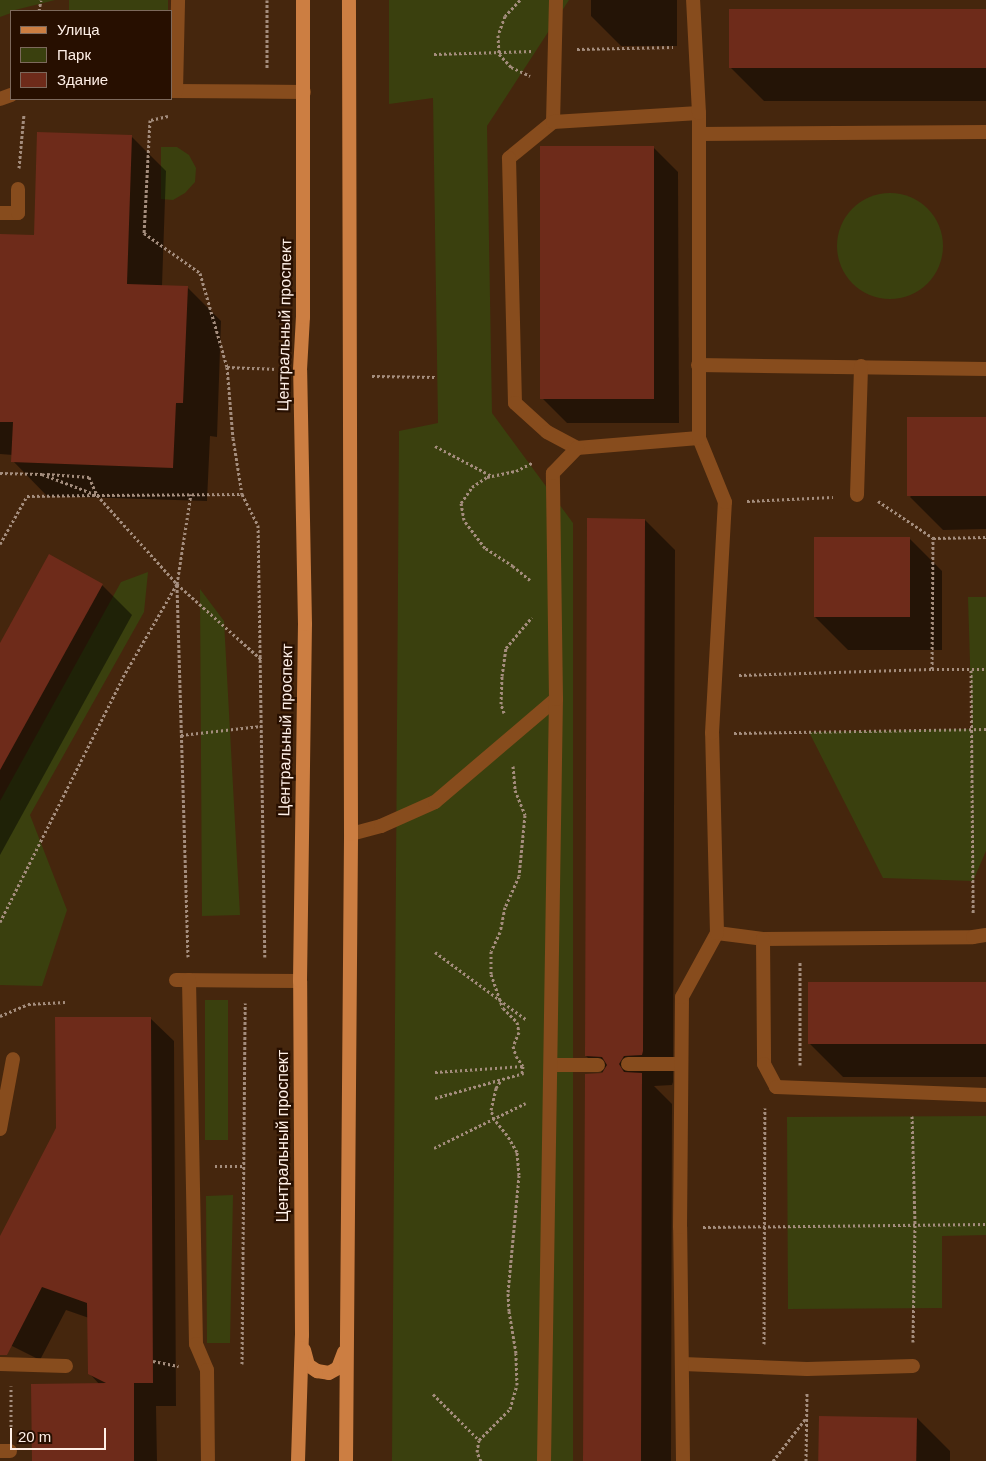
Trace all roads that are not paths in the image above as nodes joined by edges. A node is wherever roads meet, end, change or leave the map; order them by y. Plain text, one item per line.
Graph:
1 (178, 0) edge
2 (303, 0) edge
3 (349, 0) edge
4 (556, 0) edge
5 (693, 0) edge
6 (174, 91) edge
7 (304, 92) junction
8 (699, 113) junction
9 (553, 122) junction
10 (986, 132) edge
11 (699, 134) junction
12 (18, 188) road end
13 (0, 213) edge
14 (698, 365) junction
15 (861, 366) junction
16 (986, 369) edge
17 (699, 438) junction
18 (577, 448) junction
19 (857, 496) dead end
20 (556, 699) junction
21 (351, 834) junction
22 (717, 933) junction
23 (979, 936) edge
24 (763, 939) junction
25 (300, 981) junction
26 (13, 1059) dead end
27 (628, 1064) dead end
28 (680, 1064) junction
29 (551, 1065) junction
30 (598, 1065) dead end
31 (986, 1095) edge
32 (0, 1129) edge
33 (302, 1335) junction
34 (346, 1338) junction
35 (683, 1364) junction
36 (5, 1365) edge
37 (66, 1366) dead end
38 (913, 1366) road end
39 (208, 1461) edge
40 (298, 1461) edge
41 (346, 1461) edge
42 (544, 1461) edge
43 (683, 1461) edge

1 - 6 lane
2 - 7 main road, Центральный проспект
3 - 21 main road
4 - 9 lane
5 - 8 lane
6 - 7 lane
7 - 25 main road, Центральный проспект
8 - 9 lane
8 - 11 lane
9 - 18 lane
10 - 11 lane
11 - 14 lane
12 - 13 lane
14 - 15 lane
14 - 17 lane
15 - 16 lane
15 - 19 lane
17 - 18 lane
17 - 22 lane
18 - 20 lane
20 - 21 lane
20 - 29 lane
21 - 34 main road
22 - 24 lane
22 - 28 lane
23 - 24 lane
24 - 31 lane
25 - 33 main road, Центральный проспект
25 - 39 lane
26 - 32 lane
27 - 28 lane
28 - 35 lane
29 - 30 lane
29 - 42 lane
33 - 34 main road
33 - 40 main road, Центральный проспект
34 - 41 main road
35 - 38 lane
35 - 43 lane
36 - 37 lane

